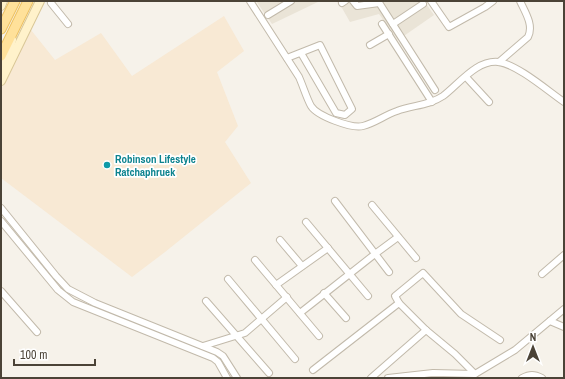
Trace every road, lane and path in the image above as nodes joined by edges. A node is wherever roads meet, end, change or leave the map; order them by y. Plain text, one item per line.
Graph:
1 (3, 1) edge
2 (15, 1) edge
3 (28, 1) edge
4 (40, 1) edge
5 (44, 1) edge
6 (250, 1) edge
7 (291, 1) edge
8 (353, 1) edge
9 (431, 1) edge
10 (480, 1) edge
11 (493, 1) edge
12 (520, 1) edge
13 (52, 2) edge
14 (378, 2) edge
15 (423, 4) dead end
16 (1, 6) edge
17 (484, 7) junction
18 (268, 15) dead end
19 (18, 20) junction
20 (68, 24) dead end
21 (382, 24) dead end
22 (393, 24) junction
23 (1, 29) edge
24 (389, 34) junction
25 (370, 45) dead end
26 (301, 52) junction
27 (1, 56) edge
28 (287, 58) junction
29 (499, 62) junction
30 (1, 76) edge
31 (466, 77) junction
32 (1, 81) edge
33 (435, 90) dead end
34 (432, 102) junction
35 (489, 102) dead end
36 (564, 102) edge
37 (335, 201) dead end
38 (372, 205) dead end
39 (1, 208) edge
40 (1, 221) edge
41 (306, 222) dead end
42 (398, 237) junction
43 (280, 240) dead end
44 (328, 248) junction
45 (375, 254) junction
46 (564, 255) edge
47 (416, 258) dead end
48 (255, 260) dead end
49 (302, 266) junction
50 (389, 272) dead end
51 (350, 274) junction
52 (542, 274) dead end
53 (56, 276) junction
54 (228, 279) dead end
55 (49, 280) junction
56 (276, 284) junction
57 (1, 291) edge
58 (324, 293) junction
59 (368, 296) dead end
60 (287, 297) junction
61 (206, 300) dead end
62 (399, 303) junction
63 (564, 309) edge
64 (300, 312) junction
65 (346, 318) dead end
66 (262, 319) junction
67 (550, 321) junction
68 (564, 327) edge
69 (426, 330) junction
70 (37, 332) dead end
71 (236, 335) junction
72 (319, 336) dead end
73 (500, 340) dead end
74 (203, 346) junction
75 (295, 359) dead end
76 (313, 370) dead end
77 (269, 373) dead end
78 (475, 374) junction
79 (227, 378) edge
80 (237, 378) edge
81 (371, 378) edge
82 (388, 378) edge
83 (522, 378) edge
84 (542, 378) edge

1 - 16 main road
2 - 23 main road
3 - 19 main road
4 - 32 main road
5 - 13 street
6 - 28 street
7 - 18 street
8 - 14 street
9 - 17 street
10 - 17 street
11 - 17 street
12 - 29 street
13 - 20 street
14 - 22 street
15 - 22 street
19 - 27 main road
19 - 30 main road
21 - 24 street
22 - 33 street
24 - 25 street
24 - 34 street
26 - 26 street
26 - 28 street
28 - 34 street
29 - 31 street
29 - 36 street
31 - 34 street
31 - 35 street
37 - 45 street
38 - 42 street
39 - 53 street
40 - 55 street
41 - 44 street
42 - 45 street
42 - 47 street
43 - 49 street
44 - 49 street
44 - 51 street
45 - 50 street
45 - 51 street
46 - 52 street
48 - 56 street
49 - 56 street
51 - 58 street
51 - 59 street
53 - 55 street
53 - 74 street
54 - 66 street
55 - 79 street
56 - 60 street
57 - 70 street
58 - 64 street
58 - 65 street
60 - 64 street
60 - 66 street
61 - 71 street
62 - 69 street
62 - 73 street
62 - 76 street
63 - 67 street
64 - 72 street
66 - 71 street
66 - 75 street
67 - 68 street
67 - 78 street
69 - 78 street
69 - 81 street
71 - 74 street
71 - 77 street
74 - 80 street
78 - 82 street
83 - 84 street

